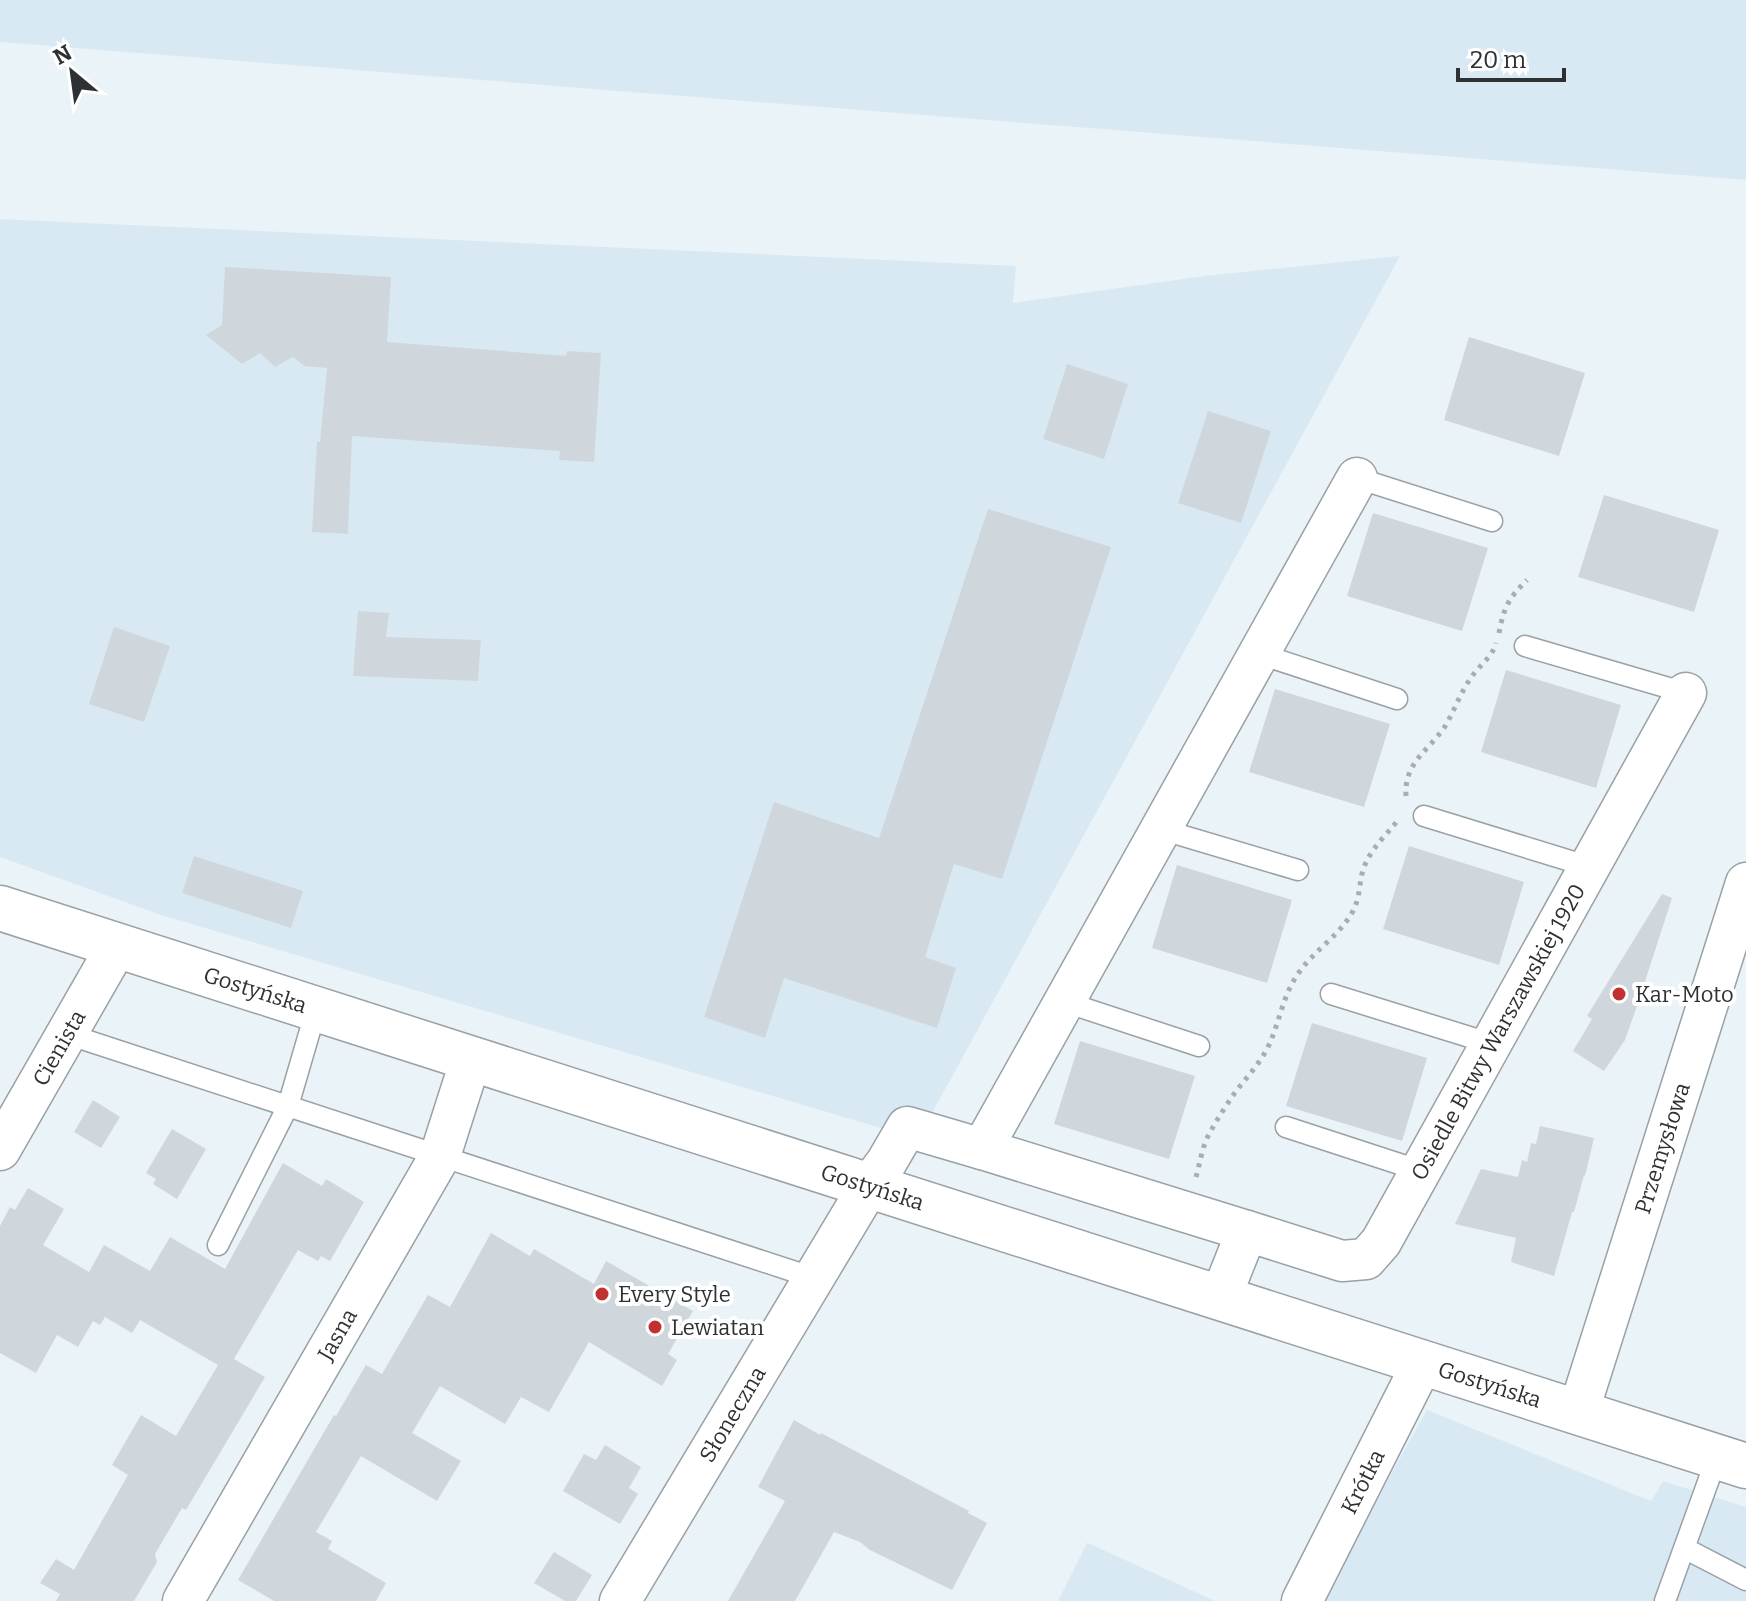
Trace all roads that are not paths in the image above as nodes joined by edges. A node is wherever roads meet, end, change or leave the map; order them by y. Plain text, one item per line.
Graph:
1 (1357, 478) joint
2 (1492, 521) dead end
3 (1525, 646) dead end
4 (1260, 654) junction
5 (1686, 693) joint
6 (1397, 699) dead end
7 (1424, 816) dead end
8 (1160, 829) junction
9 (1590, 867) junction
10 (1298, 870) dead end
11 (1746, 883) edge
12 (0, 908) edge
13 (117, 946) junction
14 (1331, 994) dead end
15 (1065, 1002) junction
16 (316, 1010) junction
17 (67, 1034) junction
18 (1492, 1044) junction
19 (1199, 1046) dead end
20 (471, 1059) junction
21 (288, 1106) junction
22 (1286, 1127) dead end
23 (982, 1149) junction
24 (0, 1150) edge
25 (440, 1156) junction
26 (1421, 1171) junction
27 (869, 1186) junction
28 (1247, 1231) junction
29 (218, 1245) dead end
30 (814, 1278) junction
31 (1220, 1299) junction
32 (1423, 1362) junction
33 (1578, 1413) junction
34 (1731, 1462) edge
35 (1684, 1548) junction
36 (1746, 1580) edge
37 (183, 1601) edge
38 (620, 1601) edge
39 (1302, 1601) edge
40 (1665, 1601) edge

1 - 2 lane
1 - 4 street
3 - 5 lane
4 - 6 lane
4 - 8 street
5 - 9 street, Osiedle Bitwy Warszawskiej 1920
7 - 9 lane
8 - 10 lane
8 - 15 street
9 - 18 street, Osiedle Bitwy Warszawskiej 1920
11 - 33 street, Przemysłowa
12 - 13 main road, Gostyńska
13 - 16 main road, Gostyńska
13 - 17 street, Cienista
14 - 18 lane
15 - 19 lane
15 - 23 street
16 - 20 main road, Gostyńska
16 - 21 lane
17 - 21 lane
17 - 24 street, Cienista
18 - 26 street, Osiedle Bitwy Warszawskiej 1920
20 - 25 street, Jasna
20 - 27 main road, Gostyńska
21 - 25 lane
21 - 29 lane
22 - 26 lane
23 - 27 street, Osiedle Bitwy Warszawskiej 1920
23 - 28 street, Osiedle Bitwy Warszawskiej 1920
25 - 30 lane
25 - 37 street, Jasna
26 - 28 street, Osiedle Bitwy Warszawskiej 1920
27 - 30 street, Słoneczna
27 - 31 main road, Gostyńska
28 - 31 street
30 - 38 street, Słoneczna
31 - 32 main road, Gostyńska
32 - 33 main road, Gostyńska
32 - 39 street, Krótka
33 - 34 main road, Gostyńska
34 - 35 lane
35 - 36 lane
35 - 40 lane

